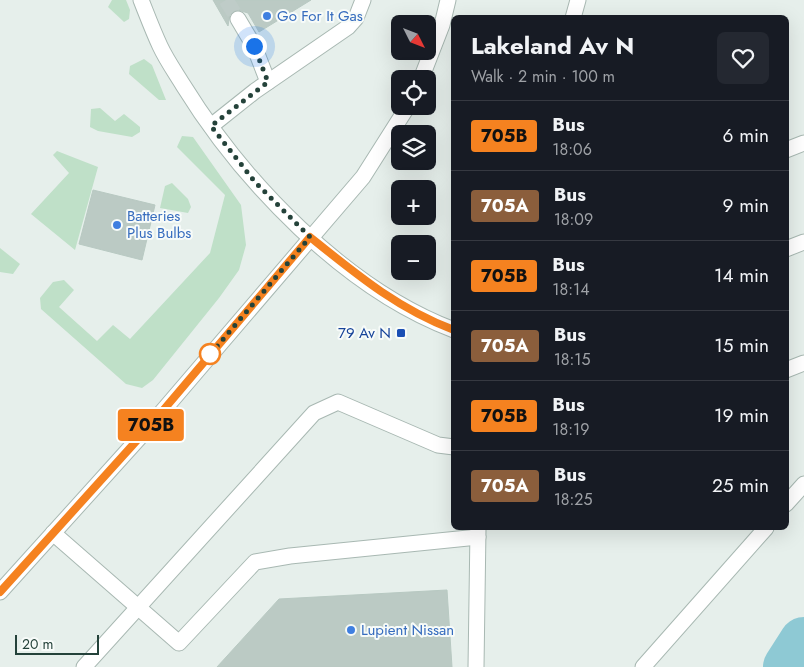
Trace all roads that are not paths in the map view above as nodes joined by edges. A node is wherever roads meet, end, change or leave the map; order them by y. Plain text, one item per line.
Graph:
1 (141, 0) edge
2 (363, 0) edge
3 (448, 0) edge
4 (578, 0) edge
5 (573, 15) edge
6 (238, 19) tunnel mouth
7 (425, 70) edge
8 (268, 82) junction
9 (402, 115) edge
10 (211, 126) junction
11 (804, 143) edge
12 (789, 149) edge
13 (310, 237) junction
14 (804, 242) edge
15 (789, 248) edge
16 (451, 329) edge
17 (804, 363) edge
18 (789, 369) edge
19 (451, 447) edge
20 (804, 484) edge
21 (789, 501) edge
22 (764, 530) edge
23 (478, 532) edge
24 (53, 533) junction
25 (0, 592) edge
26 (137, 608) junction
27 (84, 667) edge
28 (476, 667) edge
29 (643, 667) edge

1 - 10 street
2 - 8 street
3 - 7 street
4 - 5 street
6 - 8 street
8 - 10 street
9 - 13 street
10 - 13 street
11 - 12 street
13 - 16 street
13 - 24 street
14 - 15 street
17 - 18 street
19 - 26 street
20 - 21 street
22 - 29 street
23 - 26 street
23 - 28 street
24 - 25 street
24 - 26 street
26 - 27 street

